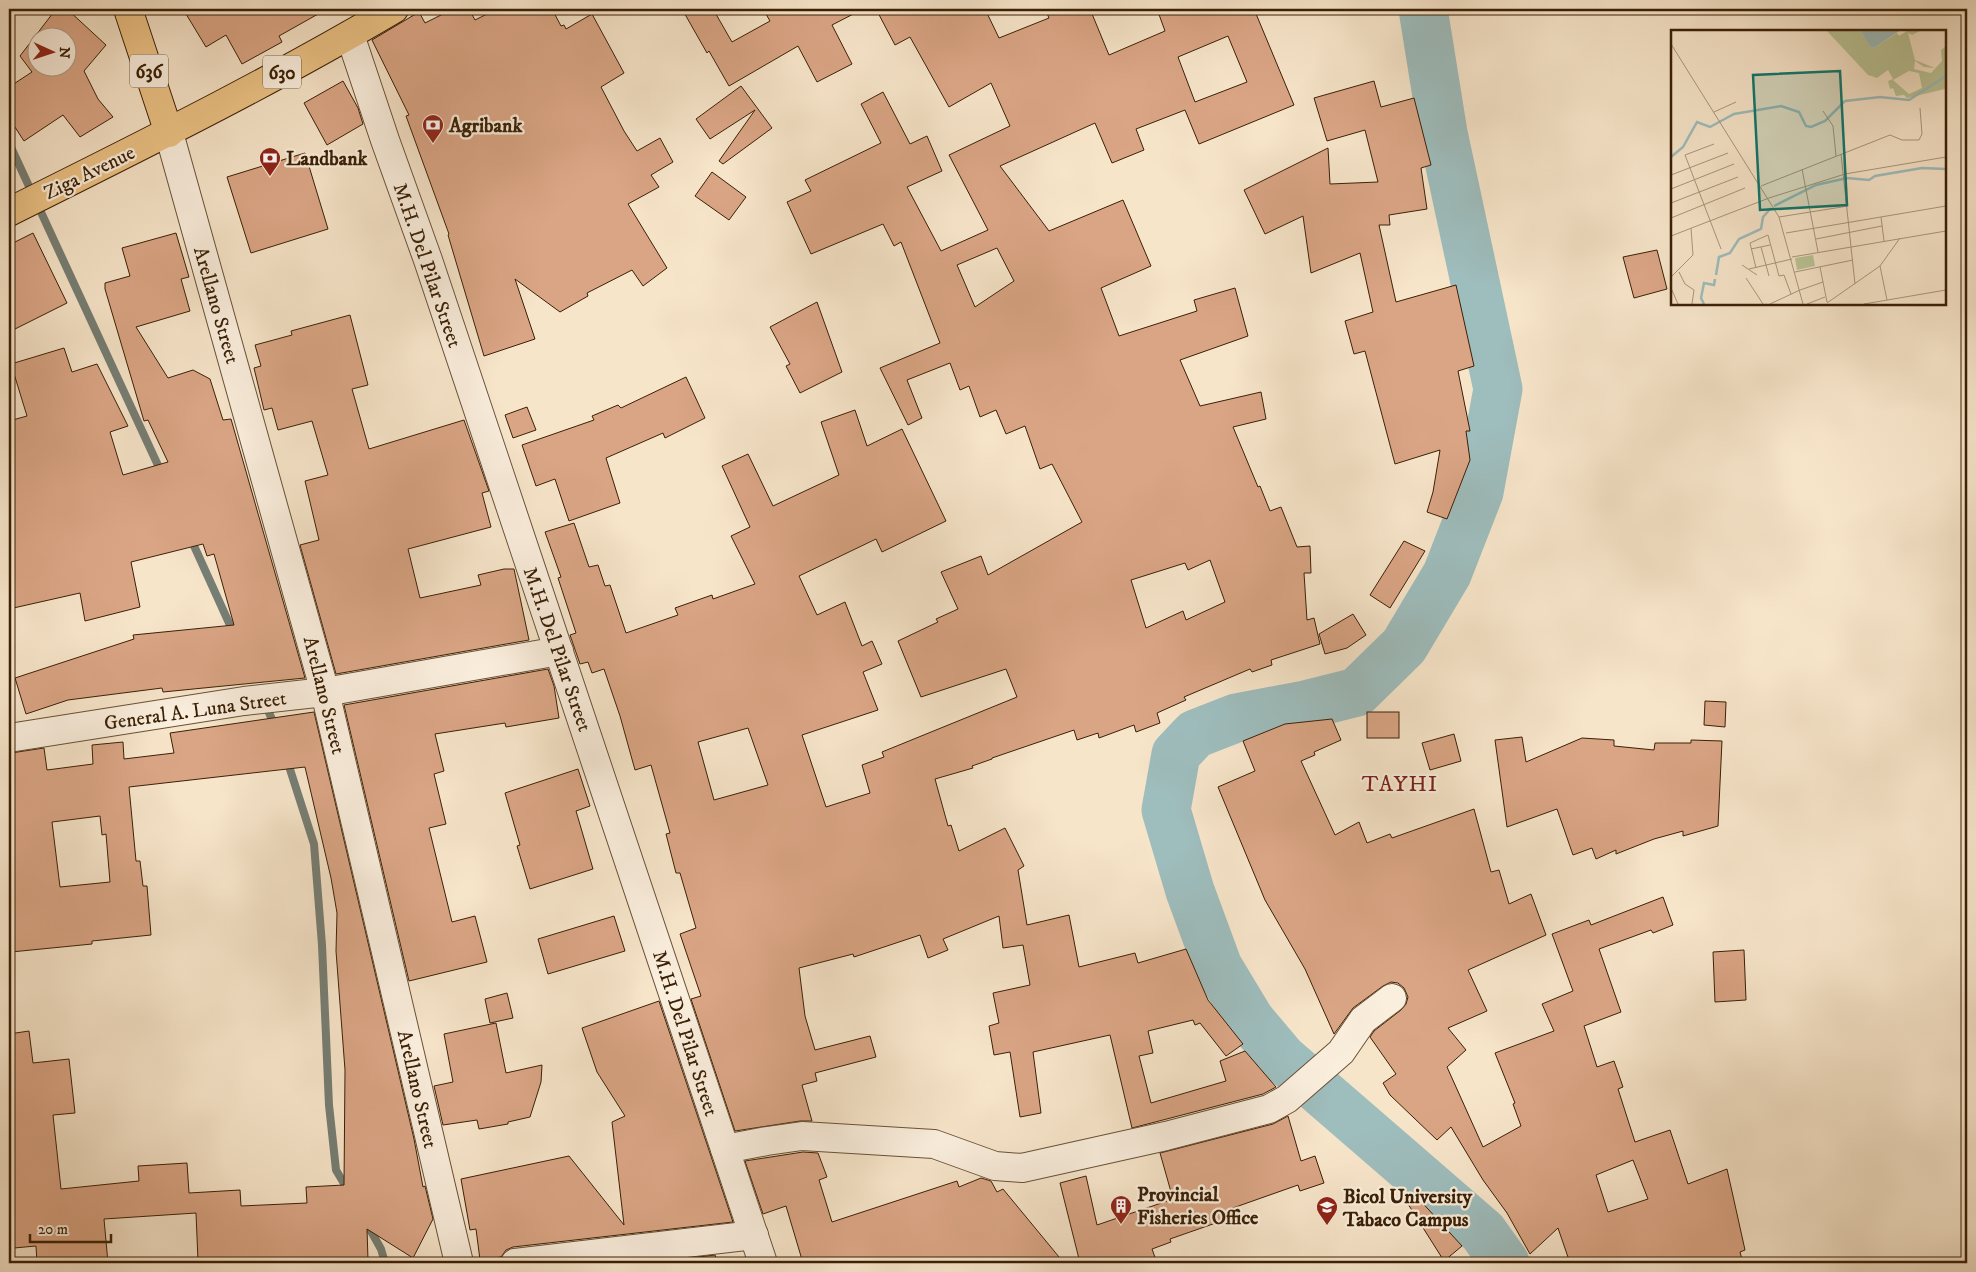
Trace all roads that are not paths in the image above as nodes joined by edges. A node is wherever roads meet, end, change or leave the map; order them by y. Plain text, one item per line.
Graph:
1 (128, 9) edge
2 (394, 9) edge
3 (350, 35) junction
4 (169, 133) junction
5 (15, 209) edge
6 (559, 651) junction
7 (325, 692) junction
8 (9, 738) edge
9 (1392, 998) dead end
10 (725, 1149) junction
11 (754, 1235) junction
12 (459, 1263) edge
13 (515, 1263) edge
14 (764, 1263) edge

1 - 4 main road, 636
2 - 3 main road, 630
3 - 4 main road, 630
3 - 6 street, M.H. Del Pilar Street
4 - 5 main road, Ziga Avenue / 630
4 - 7 street, Arellano Street
6 - 7 street, General A. Luna Street
6 - 10 street, M.H. Del Pilar Street
7 - 8 street, General A. Luna Street
7 - 12 street, Arellano Street
9 - 10 street
10 - 11 street, M.H. Del Pilar Street
11 - 13 street
11 - 14 street, M.H. Del Pilar Street

